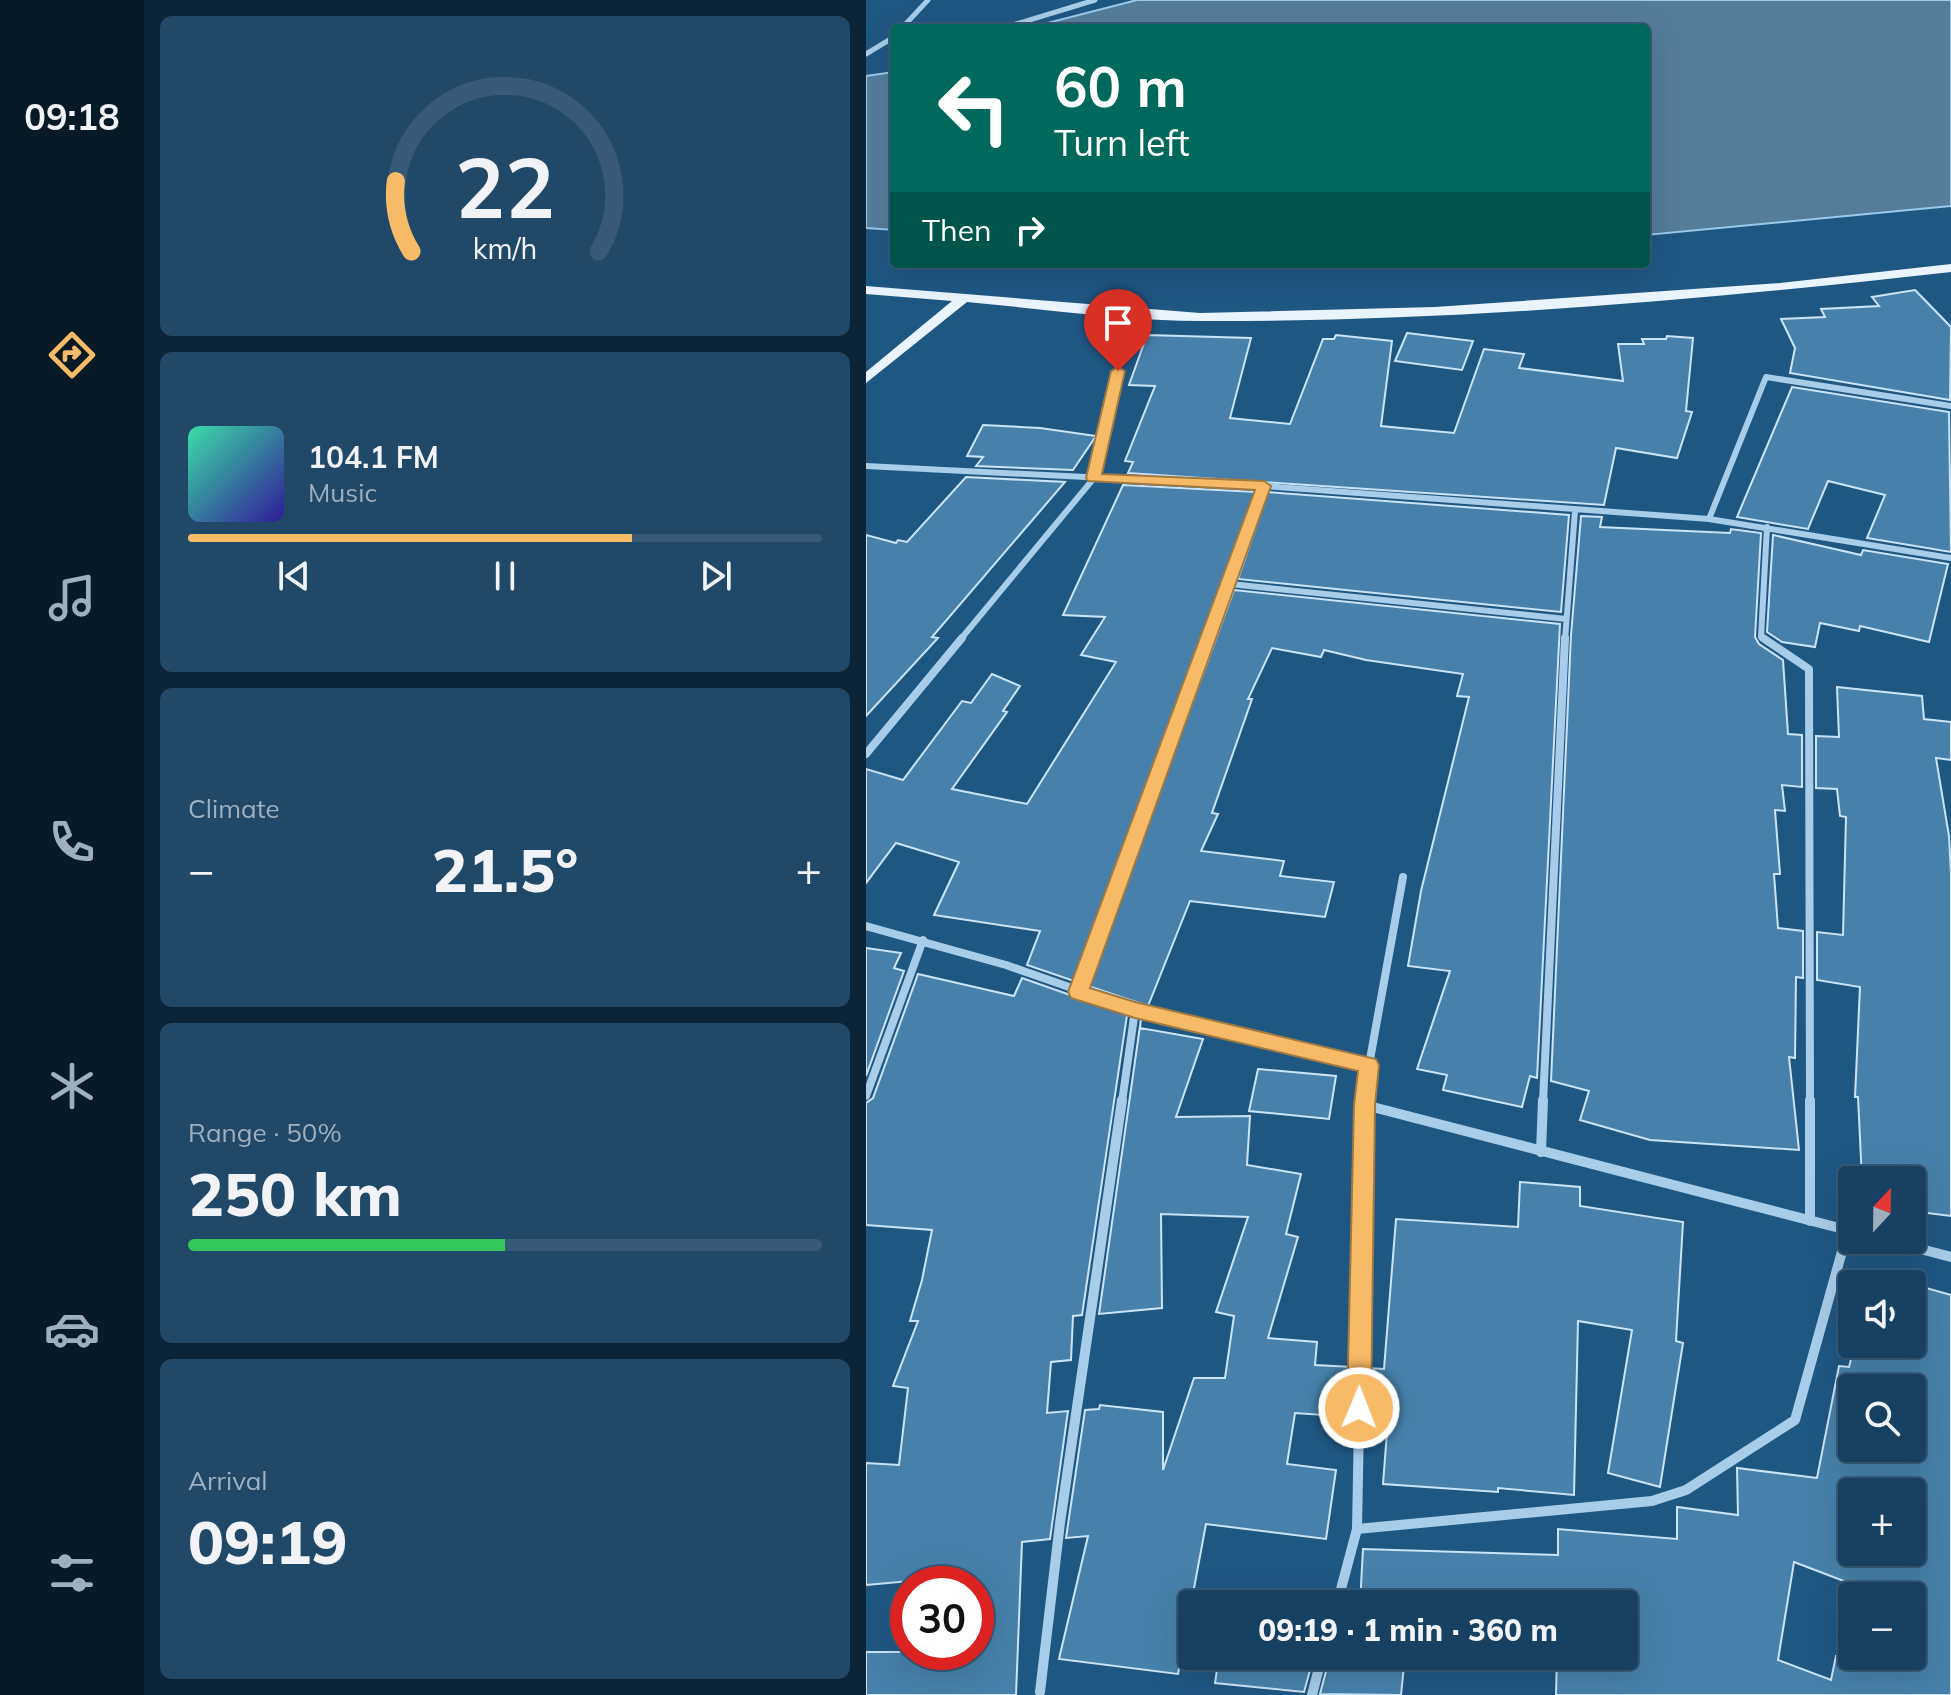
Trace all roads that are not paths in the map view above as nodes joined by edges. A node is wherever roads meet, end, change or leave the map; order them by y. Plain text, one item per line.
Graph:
1 (928, 0) edge
2 (1095, 0) edge
3 (906, 24) edge
4 (1016, 24) edge
5 (890, 39) edge
6 (866, 54) edge
7 (1951, 268) edge
8 (866, 290) edge
9 (962, 300) junction
10 (1118, 371) dead end
11 (866, 379) edge
12 (1951, 406) edge
13 (866, 466) edge
14 (1094, 478) junction
15 (1264, 486) junction
16 (1575, 511) junction
17 (1709, 519) junction
18 (1767, 527) junction
19 (1951, 558) edge
20 (1230, 584) junction
21 (1566, 619) junction
22 (866, 754) edge
23 (1403, 877) dead end
24 (866, 926) edge
25 (923, 940) junction
26 (1078, 992) junction
27 (1135, 1010) junction
28 (1369, 1065) junction
29 (866, 1096) edge
30 (1365, 1105) junction
31 (1541, 1152) junction
32 (1810, 1221) junction
33 (1838, 1227) edge
34 (1926, 1250) edge
35 (1843, 1254) edge
36 (1951, 1257) edge
37 (1357, 1529) junction
38 (1341, 1590) edge
39 (1318, 1670) edge
40 (1040, 1692) dead end
41 (1312, 1695) edge

1 - 3 street
2 - 4 street
5 - 6 street
7 - 9 main road
8 - 9 main road
9 - 11 main road
10 - 14 street
12 - 17 street
13 - 14 street
14 - 15 street
14 - 22 street
15 - 16 street
15 - 20 street
16 - 17 street
16 - 21 street
17 - 18 street
18 - 19 street
18 - 32 street
20 - 21 street
20 - 26 street
21 - 31 street
23 - 28 street
24 - 25 street
25 - 26 street
25 - 29 street
26 - 27 street
27 - 28 street
27 - 40 street
28 - 30 street
30 - 31 street
30 - 37 street
31 - 32 street
32 - 33 street
34 - 36 street
35 - 37 street
37 - 38 street
39 - 41 street

